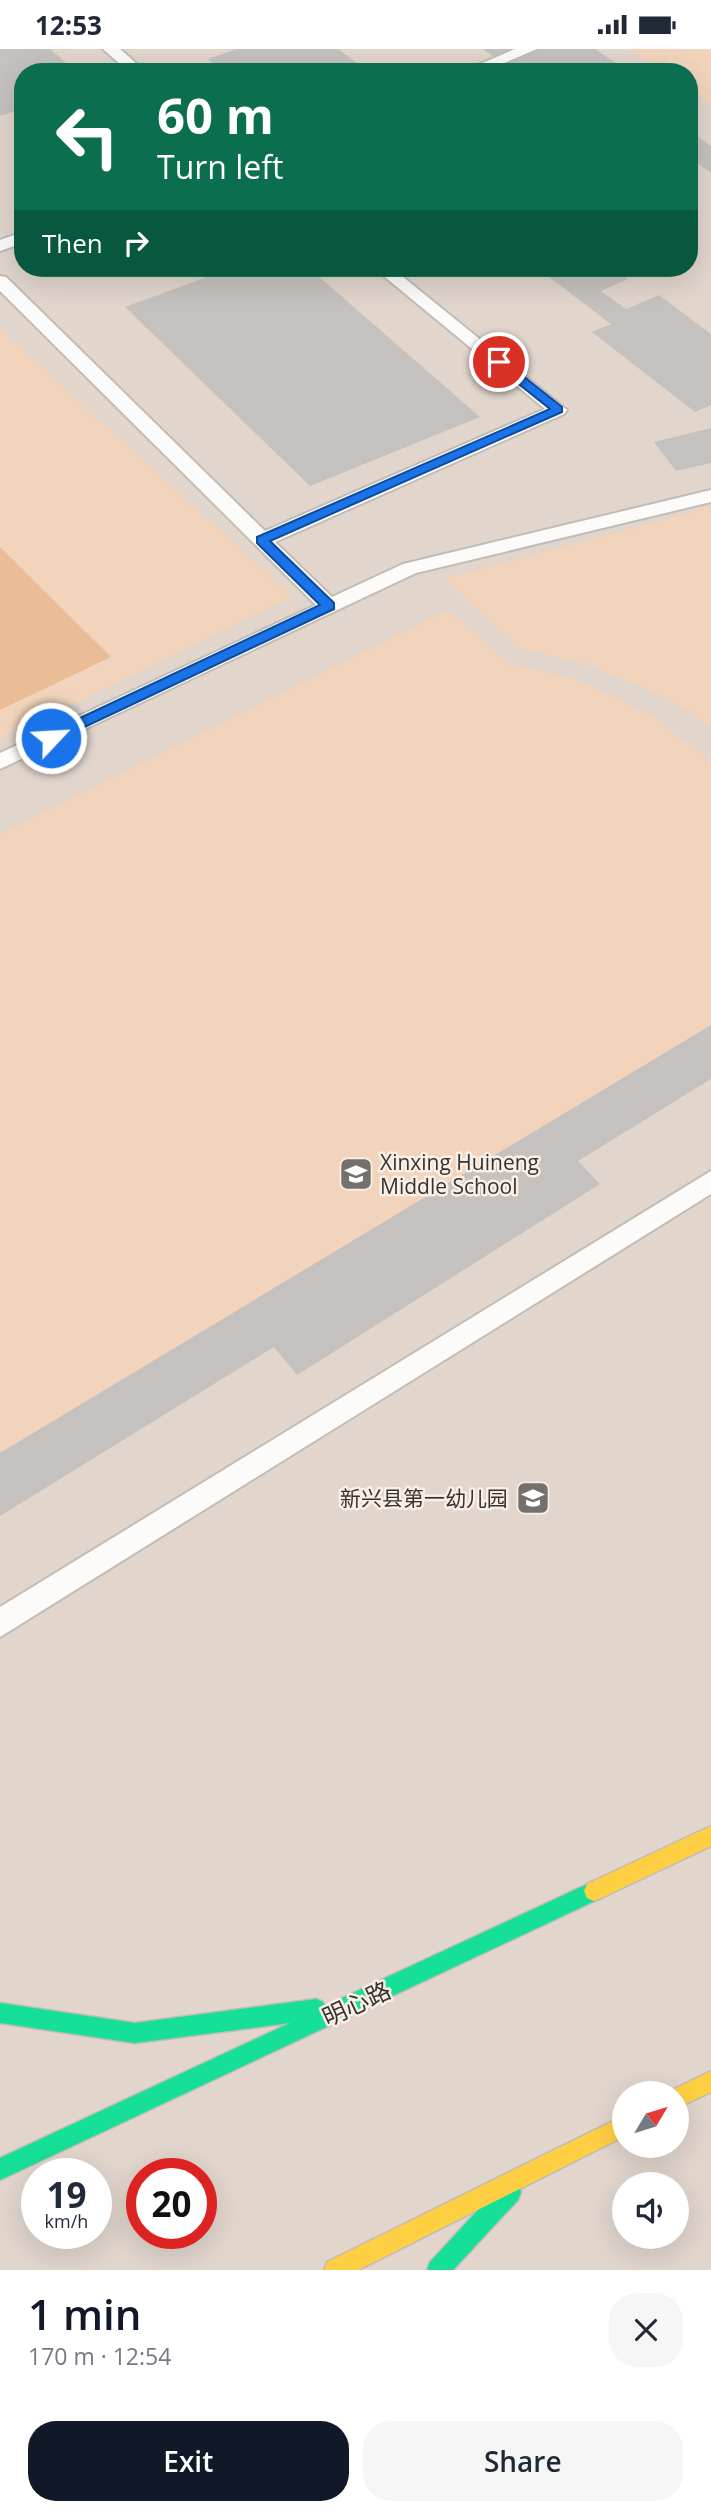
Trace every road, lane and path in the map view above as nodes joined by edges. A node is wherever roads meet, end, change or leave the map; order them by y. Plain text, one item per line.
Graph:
1 (111, 49) edge
2 (529, 49) edge
3 (128, 63) edge
4 (492, 63) edge
5 (393, 277) edge
6 (0, 281) edge
7 (711, 496) edge
8 (262, 540) junction
9 (329, 606) junction
10 (0, 762) edge
11 (711, 1181) edge
12 (0, 1623) edge
13 (711, 1836) edge
14 (353, 2004) junction
15 (0, 2013) edge
16 (711, 2081) edge
17 (690, 2092) edge
18 (612, 2132) edge
19 (0, 2169) edge
20 (525, 2175) junction
21 (335, 2270) edge
22 (438, 2270) edge

1 - 3 lane
2 - 4 lane
5 - 8 lane
6 - 8 lane
7 - 9 lane
8 - 9 lane
9 - 10 lane
11 - 12 lane
13 - 14 street, 明心路
14 - 15 street
14 - 19 street, 明心路
16 - 17 street
18 - 20 street
20 - 21 street
20 - 22 street

